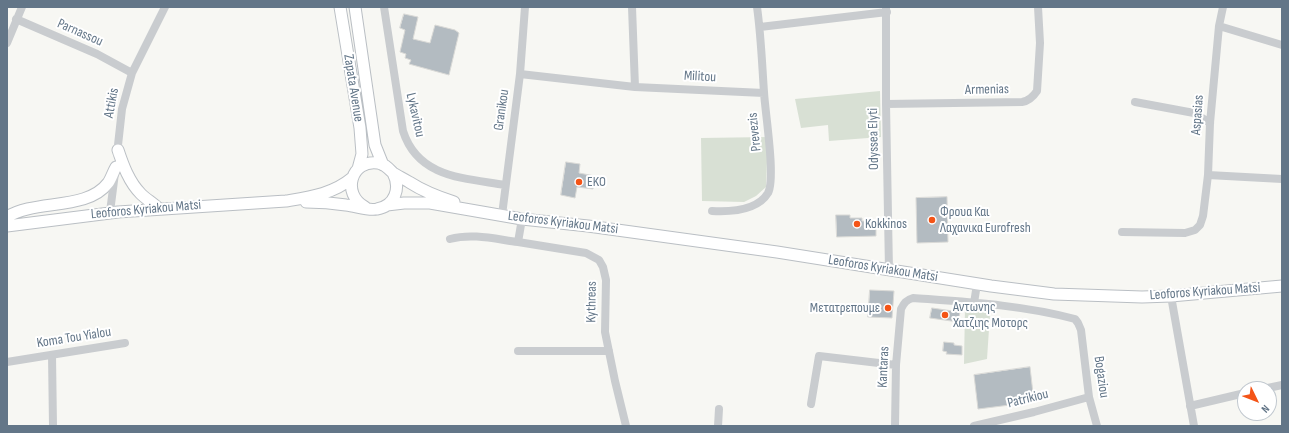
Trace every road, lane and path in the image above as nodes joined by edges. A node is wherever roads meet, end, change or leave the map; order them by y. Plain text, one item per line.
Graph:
1 (22, 7) edge
2 (166, 7) edge
3 (340, 7) edge
4 (355, 7) edge
5 (384, 7) edge
6 (525, 7) edge
7 (632, 7) edge
8 (757, 7) edge
9 (1038, 7) edge
10 (1223, 7) edge
11 (887, 9) edge
12 (16, 19) junction
13 (1219, 26) junction
14 (760, 27) junction
15 (7, 42) edge
16 (1282, 45) edge
17 (132, 73) junction
18 (520, 74) junction
19 (635, 87) junction
20 (764, 93) junction
21 (1135, 102) dead end
22 (886, 104) junction
23 (1210, 123) junction
24 (118, 150) junction
25 (383, 165) junction
26 (116, 167) junction
27 (355, 173) junction
28 (393, 173) junction
29 (1208, 175) junction
30 (1282, 179) edge
31 (505, 185) junction
32 (286, 201) junction
33 (387, 205) junction
34 (158, 208) junction
35 (365, 208) junction
36 (712, 211) dead end
37 (110, 212) junction
38 (486, 212) junction
39 (502, 215) junction
40 (7, 217) edge
41 (522, 219) junction
42 (7, 226) edge
43 (1122, 232) dead end
44 (450, 239) dead end
45 (518, 242) junction
46 (889, 270) junction
47 (978, 284) junction
48 (1282, 286) edge
49 (1171, 296) junction
50 (974, 303) junction
51 (125, 343) dead end
52 (518, 351) dead end
53 (609, 351) junction
54 (52, 354) junction
55 (7, 362) edge
56 (896, 366) junction
57 (1237, 395) edge
58 (1089, 397) junction
59 (811, 404) dead end
60 (1190, 406) junction
61 (719, 409) dead end
62 (53, 426) edge
63 (626, 426) edge
64 (718, 426) edge
65 (895, 426) edge
66 (974, 426) edge
67 (1097, 426) edge
68 (1194, 426) edge

1 - 12 street
2 - 17 street, Attikis
3 - 27 main road, Zapata Avenue
4 - 25 main road, Zapata Avenue
5 - 31 street, Lykavitou
6 - 18 street, Granikou
7 - 19 street
8 - 14 street, Prevezis
9 - 22 street, Armenias
10 - 13 street, Aspasias
11 - 14 street
11 - 22 street, Odyssea Elyti
12 - 15 street
12 - 17 street, Parnassou
13 - 16 street
13 - 23 street, Aspasias
14 - 20 street, Prevezis
17 - 24 street, Attikis
18 - 19 street, Militou
18 - 31 street, Granikou
19 - 20 street, Militou
20 - 36 street, Prevezis
21 - 23 street
22 - 46 street, Odyssea Elyti
23 - 29 street, Aspasias
24 - 26 street, Attikis
24 - 34 main road
25 - 27 main road, Leoforos Kyriakou Matsi
25 - 28 main road, Leoforos Kyriakou Matsi
26 - 37 street, Attikis
26 - 40 main road
27 - 32 main road, Leoforos Kyriakou Matsi
27 - 35 main road
28 - 33 main road
28 - 38 main road, Leoforos Kyriakou Matsi
29 - 30 street
29 - 43 street, Aspasias
31 - 39 street, Granikou
32 - 34 main road, Leoforos Kyriakou Matsi
32 - 35 main road, Leoforos Kyriakou Matsi
33 - 35 main road, Leoforos Kyriakou Matsi
33 - 38 main road, Leoforos Kyriakou Matsi
34 - 37 main road, Leoforos Kyriakou Matsi
37 - 42 main road, Leoforos Kyriakou Matsi
38 - 39 main road, Leoforos Kyriakou Matsi
39 - 41 main road, Leoforos Kyriakou Matsi
41 - 45 street
41 - 46 main road, Leoforos Kyriakou Matsi
44 - 45 street, Kythreas
45 - 53 street, Kythreas
46 - 47 main road, Leoforos Kyriakou Matsi
47 - 49 main road, Leoforos Kyriakou Matsi
47 - 50 street
48 - 49 main road, Leoforos Kyriakou Matsi
49 - 60 street
50 - 56 street, Kantaras
50 - 58 street, Bogaziou
51 - 54 street, Koma Tou Yialou
52 - 53 street
53 - 63 street, Kythreas
54 - 55 street, Koma Tou Yialou
54 - 62 street
56 - 59 street
56 - 65 street, Kantaras
57 - 60 street
58 - 66 street, Patrikiou
58 - 67 street, Bogaziou
60 - 68 street
61 - 64 street

